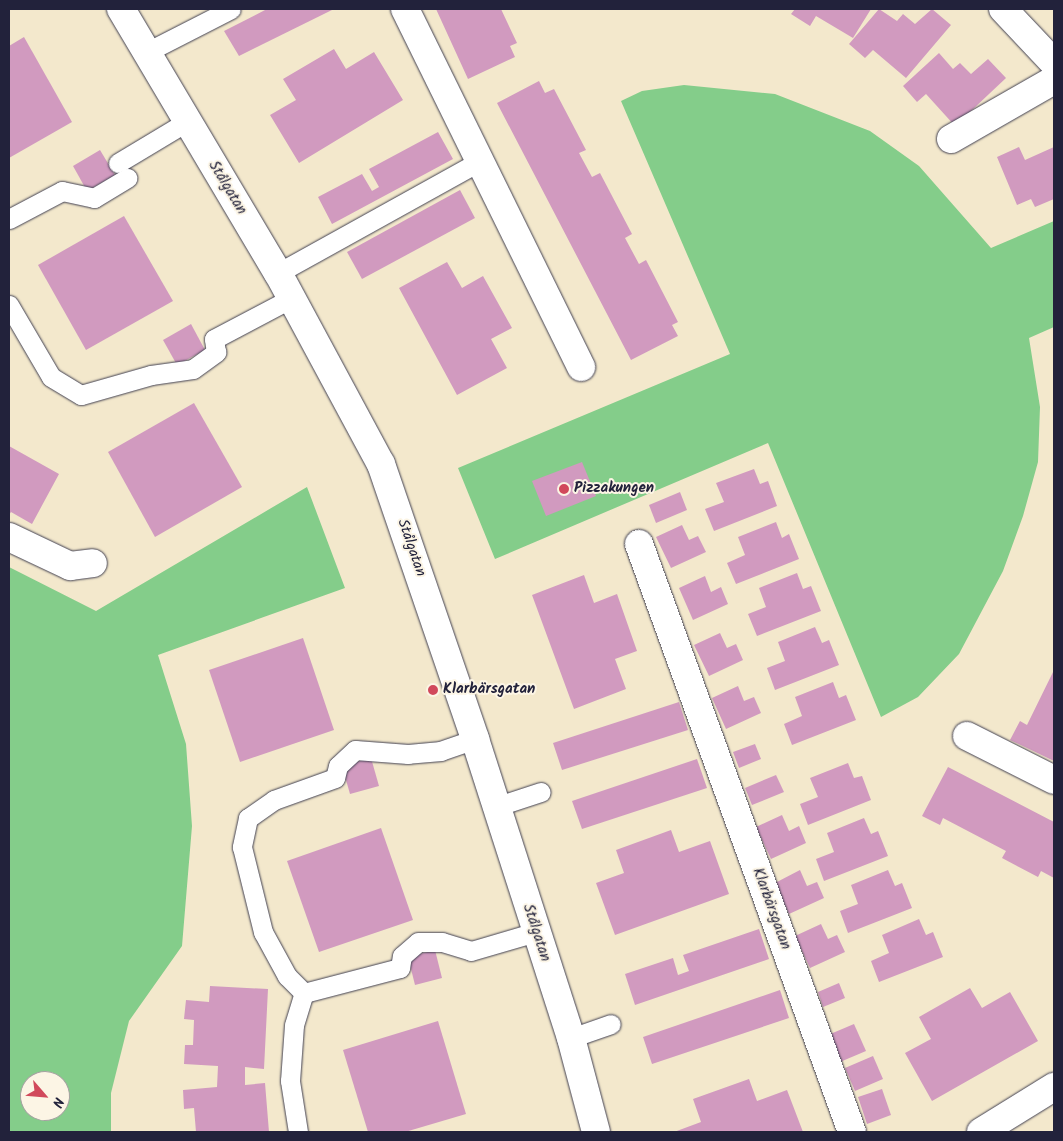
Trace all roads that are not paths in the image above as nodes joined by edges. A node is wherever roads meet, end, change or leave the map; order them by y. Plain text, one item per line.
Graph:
1 (121, 9) edge
2 (231, 9) edge
3 (405, 9) edge
4 (1003, 9) edge
5 (147, 52) junction
6 (1054, 63) edge
7 (1054, 80) edge
8 (188, 122) junction
9 (951, 139) dead end
10 (478, 162) junction
11 (9, 219) edge
12 (278, 273) junction
13 (290, 299) junction
14 (9, 305) edge
15 (581, 367) dead end
16 (9, 537) edge
17 (638, 544) dead end
18 (94, 563) dead end
19 (968, 736) dead end
20 (475, 739) junction
21 (1054, 780) edge
22 (541, 792) dead end
23 (495, 808) junction
24 (536, 932) junction
25 (304, 993) junction
26 (611, 1024) dead end
27 (571, 1038) junction
28 (1054, 1087) edge
29 (298, 1132) edge
30 (596, 1132) edge
31 (852, 1132) edge
32 (982, 1132) edge

1 - 5 street, Stålgatan
2 - 5 lane
3 - 10 street
4 - 6 street
5 - 8 street, Stålgatan
7 - 9 street
8 - 11 lane
8 - 12 street, Stålgatan
10 - 12 lane
10 - 15 street
12 - 13 street, Stålgatan
13 - 14 lane
13 - 20 street, Stålgatan
16 - 18 street
17 - 31 street, Klarbärsgatan
19 - 21 street
20 - 23 street, Stålgatan
20 - 25 lane
22 - 23 lane
23 - 24 street, Stålgatan
24 - 25 lane
24 - 27 street, Stålgatan
25 - 29 lane
26 - 27 lane
27 - 30 street, Stålgatan
28 - 32 street

